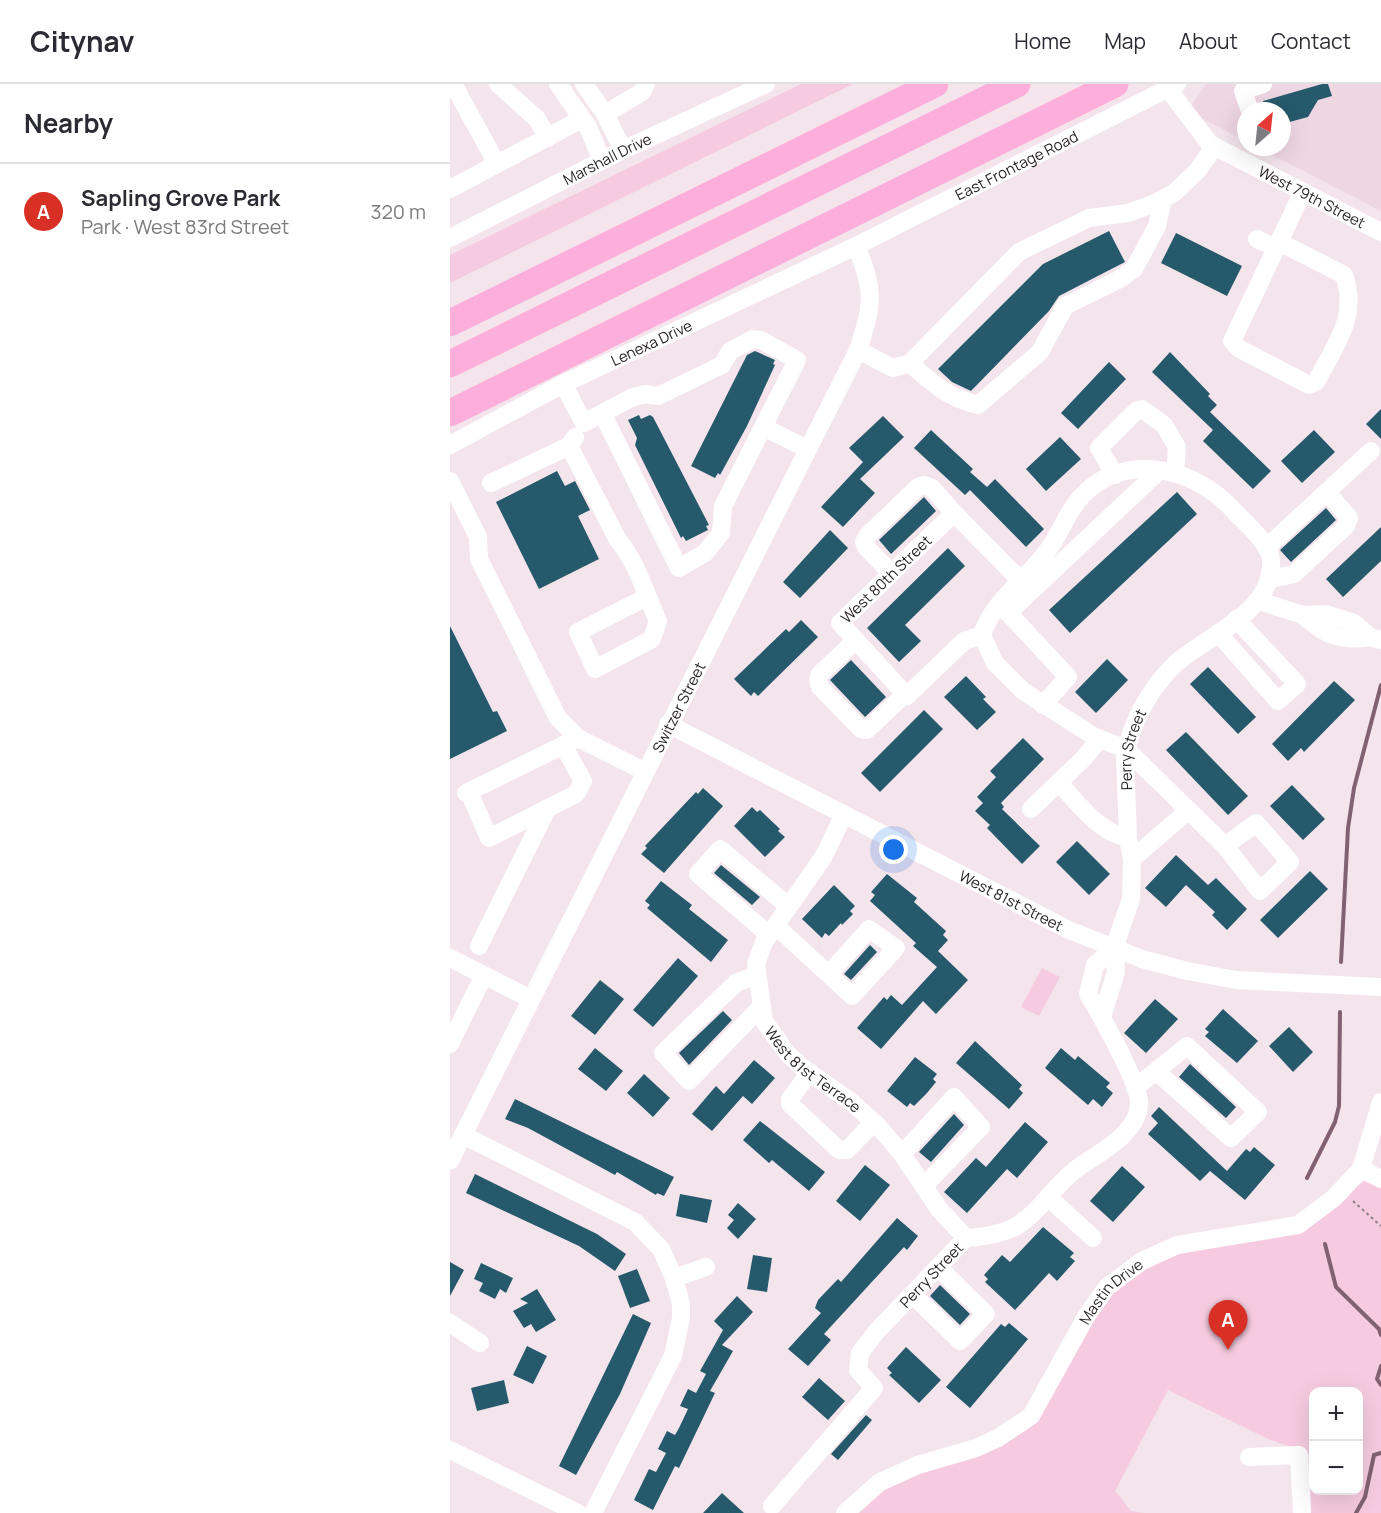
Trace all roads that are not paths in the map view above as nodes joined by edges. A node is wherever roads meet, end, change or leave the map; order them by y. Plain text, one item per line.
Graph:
1 (453, 84) edge
2 (498, 84) edge
3 (558, 84) edge
4 (584, 84) edge
5 (646, 84) edge
6 (766, 84) edge
7 (935, 84) edge
8 (1017, 84) edge
9 (1115, 84) edge
10 (1263, 84) edge
11 (1172, 86) edge
12 (1247, 102) edge
13 (605, 114) junction
14 (582, 119) junction
15 (548, 138) junction
16 (1214, 147) junction
17 (623, 150) junction
18 (1237, 153) edge
19 (1247, 156) edge
20 (602, 161) junction
21 (497, 164) junction
22 (450, 189) edge
23 (1302, 193) junction
24 (1174, 198) junction
25 (1381, 232) edge
26 (450, 238) edge
27 (1257, 239) dead end
28 (1277, 245) junction
29 (856, 246) junction
30 (450, 323) edge
31 (858, 350) junction
32 (909, 363) junction
33 (450, 364) edge
34 (563, 384) junction
35 (450, 412) edge
36 (602, 413) junction
37 (584, 423) junction
38 (763, 427) junction
39 (450, 445) edge
40 (569, 446) junction
41 (808, 449) junction
42 (1371, 451) dead end
43 (1168, 471) junction
44 (1115, 475) junction
45 (450, 482) edge
46 (491, 483) dead end
47 (1327, 492) junction
48 (954, 513) junction
49 (1266, 548) junction
50 (891, 573) junction
51 (1270, 579) junction
52 (1020, 580) junction
53 (647, 597) junction
54 (1259, 601) junction
55 (1004, 608) junction
56 (1236, 619) junction
57 (1218, 633) junction
58 (982, 635) junction
59 (1376, 639) edge
60 (856, 640) junction
61 (905, 694) junction
62 (1043, 705) junction
63 (668, 724) junction
64 (1100, 739) junction
65 (571, 742) junction
66 (1126, 748) junction
67 (644, 771) junction
68 (1059, 783) junction
69 (1031, 808) dead end
70 (547, 809) junction
71 (1189, 810) junction
72 (844, 814) junction
73 (1128, 838) junction
74 (1225, 846) dead end
75 (1132, 859) junction
76 (787, 905) junction
77 (772, 930) junction
78 (479, 946) dead end
79 (1114, 948) junction
80 (450, 958) edge
81 (829, 974) dead end
82 (484, 975) junction
83 (757, 975) junction
84 (1381, 987) edge
85 (531, 999) junction
86 (761, 1006) junction
87 (450, 1044) edge
88 (1156, 1071) junction
89 (810, 1072) junction
90 (1135, 1088) junction
91 (1381, 1102) edge
92 (874, 1122) junction
93 (463, 1135) junction
94 (902, 1154) junction
95 (450, 1161) edge
96 (1361, 1169) junction
97 (1381, 1179) edge
98 (924, 1186) junction
99 (1048, 1197) junction
100 (966, 1238) junction
101 (1093, 1238) dead end
102 (706, 1267) dead end
103 (938, 1267) junction
104 (674, 1278) junction
105 (912, 1294) junction
106 (450, 1323) edge
107 (480, 1343) dead end
108 (450, 1450) edge
109 (1249, 1457) dead end
110 (772, 1506) dead end
111 (578, 1513) edge
112 (593, 1513) edge
113 (845, 1513) edge
114 (1302, 1513) edge

1 - 21 street
2 - 15 street
3 - 14 street
4 - 13 street
5 - 13 street
6 - 17 street, Marshall Drive
7 - 30 highway
8 - 33 highway
9 - 35 highway
10 - 12 street
11 - 16 street, West 79th Street
11 - 29 street, East Frontage Road
13 - 17 street
14 - 15 street
14 - 20 street
15 - 21 street
16 - 18 street, West 79th Street
16 - 24 street
17 - 20 street, Marshall Drive
19 - 23 street, West 79th Street
20 - 26 street, Marshall Drive
21 - 22 street
23 - 25 street, West 79th Street
23 - 28 street
24 - 32 street
24 - 32 street
27 - 28 street
28 - 28 street
29 - 31 street, Switzer Street
29 - 34 street, Lenexa Drive
31 - 32 street
31 - 41 street, Switzer Street
34 - 37 street
34 - 39 street, Lenexa Drive
36 - 37 street
36 - 38 street
36 - 38 street
37 - 40 street
38 - 41 street
40 - 46 street
40 - 53 street
41 - 63 street, Switzer Street
42 - 47 street
43 - 44 street
43 - 44 street
43 - 49 street
43 - 55 street
44 - 52 street
45 - 65 street
47 - 49 street
47 - 51 street
48 - 50 street, West 80th Street
48 - 50 street
48 - 52 street
49 - 51 street
50 - 60 street, West 80th Street
51 - 54 street
52 - 55 street
53 - 53 street
54 - 56 street, Perry Street
54 - 59 street
55 - 58 street
55 - 62 street
56 - 57 street, Perry Street
56 - 57 street
57 - 66 street, Perry Street
58 - 61 street
58 - 62 street
60 - 61 street, West 80th Street
60 - 61 street
62 - 64 street
63 - 67 street, Switzer Street
63 - 72 street, West 81st Street
64 - 66 street
64 - 68 street
65 - 67 street
65 - 70 street
65 - 70 street
66 - 71 street
66 - 73 street, Perry Street
67 - 85 street, Switzer Street
68 - 69 street
68 - 73 street
70 - 78 street
71 - 74 street
71 - 75 street
72 - 76 street, West 81st Terrace
72 - 79 street, West 81st Street
73 - 75 street, Perry Street
75 - 79 street, Perry Street
76 - 77 street, West 81st Terrace
76 - 77 street
77 - 81 street
77 - 83 street, West 81st Terrace
79 - 84 street, West 81st Street
79 - 90 street, Perry Street
80 - 82 street
82 - 85 street
82 - 87 street
83 - 86 street, West 81st Terrace
83 - 86 street
85 - 93 street, Switzer Street
86 - 89 street, West 81st Terrace
88 - 88 street
88 - 90 street
89 - 92 street, West 81st Terrace
89 - 92 street
90 - 99 street, Perry Street
91 - 96 street, Mastin Drive
92 - 94 street, West 81st Terrace
93 - 95 street, Switzer Street
93 - 104 street
94 - 98 street, West 81st Terrace
94 - 98 street
96 - 97 street
96 - 113 street, Mastin Drive
98 - 100 street, West 81st Terrace
99 - 100 street, Perry Street
99 - 101 street
100 - 103 street, Perry Street
102 - 104 street
103 - 105 street, Perry Street
103 - 105 street
104 - 112 street
105 - 110 street, Perry Street
106 - 107 street
108 - 111 street
109 - 114 street

